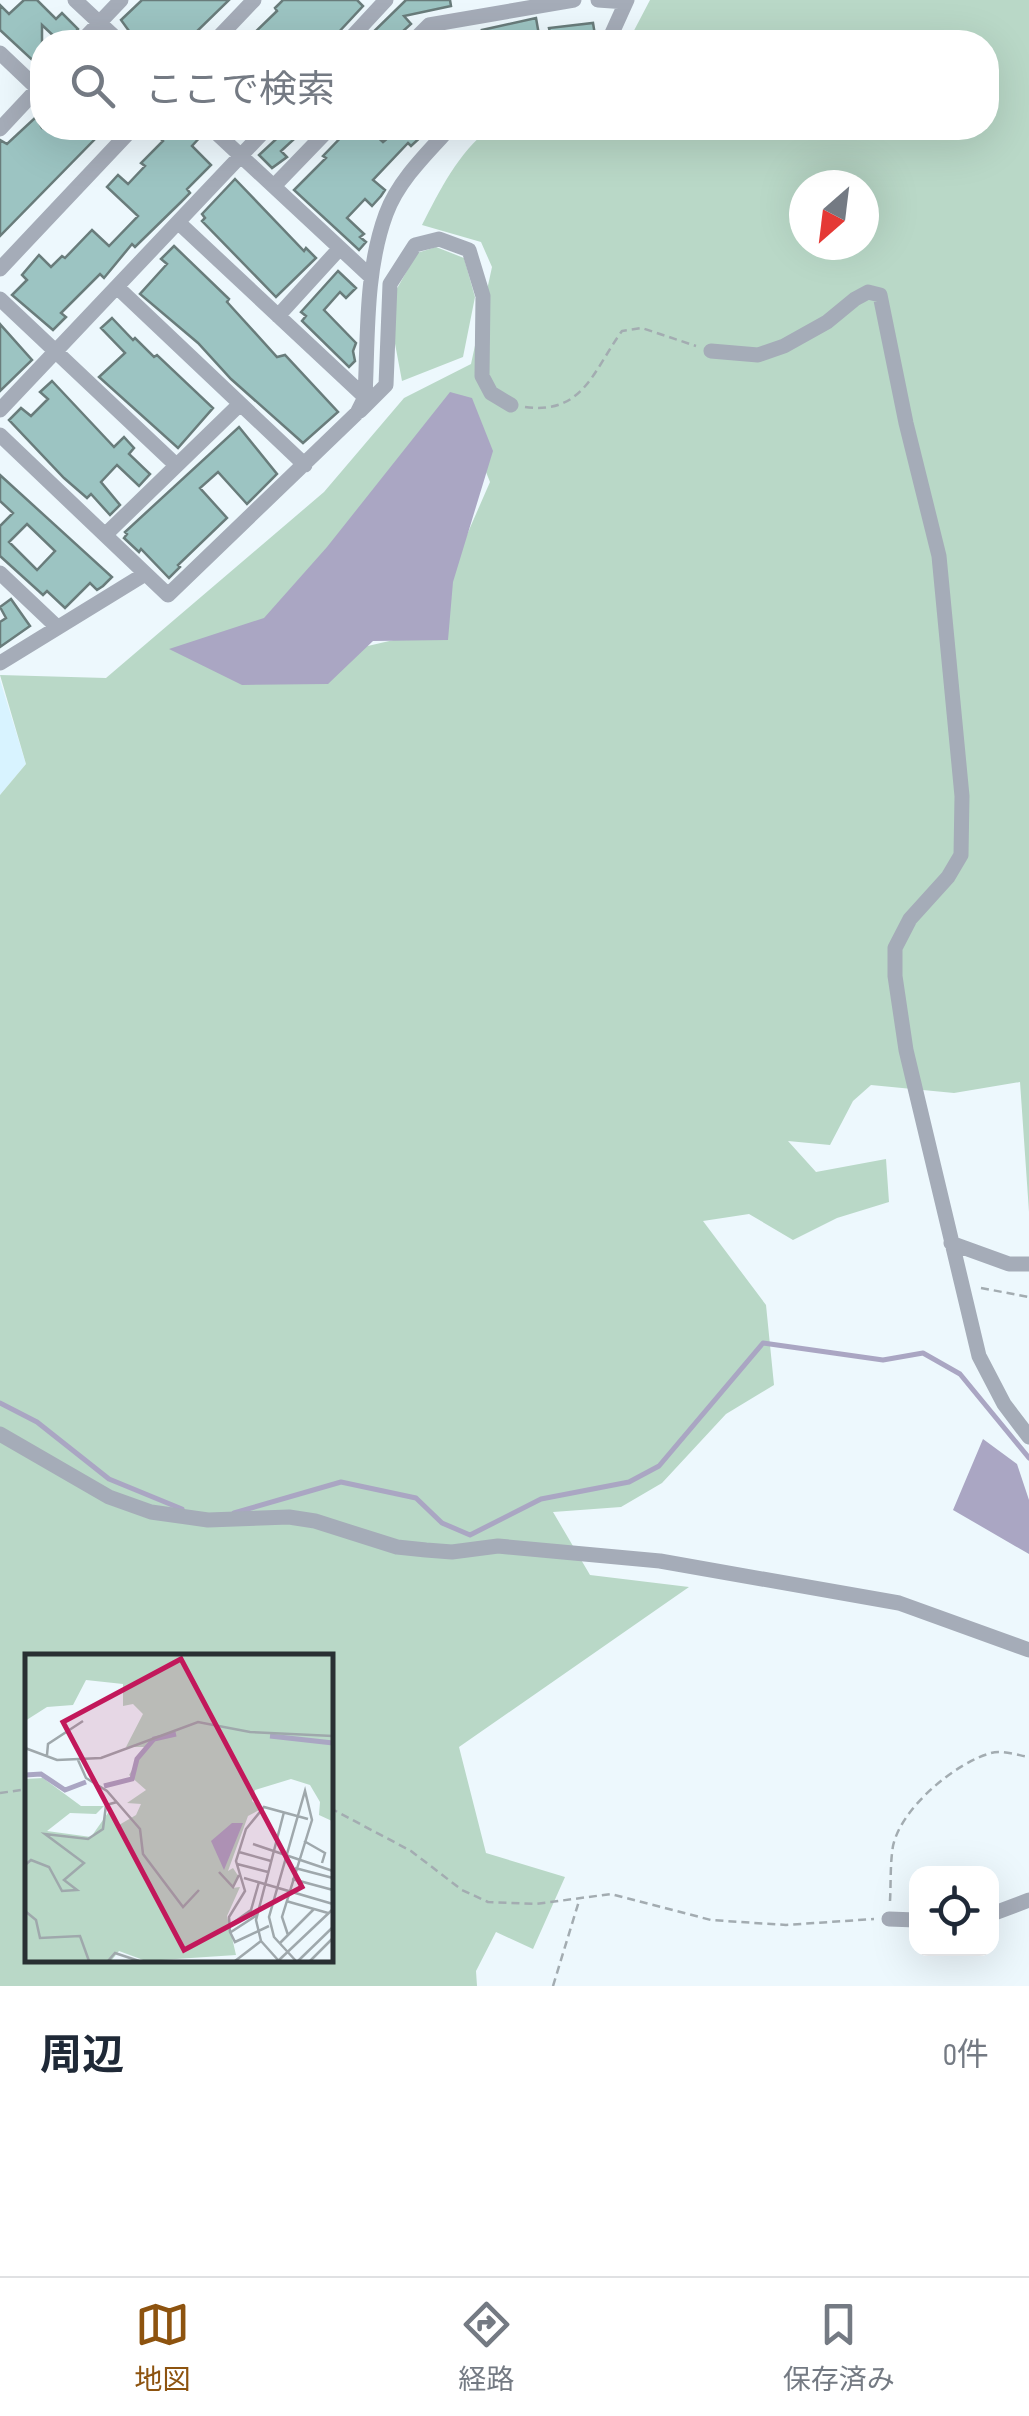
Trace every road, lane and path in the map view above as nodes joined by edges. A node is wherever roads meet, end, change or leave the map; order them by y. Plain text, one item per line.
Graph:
1 (75, 0) edge
2 (120, 0) edge
3 (254, 0) edge
4 (386, 0) edge
5 (574, 0) edge
6 (598, 0) edge
7 (626, 1) edge
8 (99, 23) junction
9 (92, 30) edge
10 (107, 30) edge
11 (225, 30) edge
12 (358, 30) edge
13 (423, 30) edge
14 (613, 30) edge
15 (0, 53) edge
16 (30, 78) edge
17 (30, 98) edge
18 (0, 129) edge
19 (122, 140) edge
20 (224, 140) edge
21 (256, 140) edge
22 (318, 140) edge
23 (439, 140) edge
24 (241, 156) junction
25 (274, 186) junction
26 (180, 223) junction
27 (340, 248) junction
28 (0, 269) edge
29 (371, 277) junction
30 (117, 287) junction
31 (0, 298) edge
32 (278, 316) junction
33 (711, 351) joint
34 (54, 352) junction
35 (364, 397) junction
36 (240, 404) junction
37 (510, 404) joint
38 (0, 410) edge
39 (357, 413) junction
40 (0, 435) edge
41 (176, 464) junction
42 (305, 465) junction
43 (105, 536) junction
44 (0, 573) edge
45 (144, 574) junction
46 (56, 626) junction
47 (0, 662) edge
48 (951, 1243) junction
49 (1029, 1264) edge
50 (960, 1284) junction
51 (1029, 1297) edge
52 (0, 1434) edge
53 (1029, 1438) edge
54 (1029, 1650) edge
55 (1029, 1757) edge
56 (25, 1789) edge
57 (0, 1793) edge
58 (332, 1809) edge
59 (580, 1899) junction
60 (1029, 1900) edge
61 (999, 1911) edge
62 (889, 1919) junction
63 (909, 1920) edge
64 (553, 1986) edge

1 - 8 street
2 - 8 street
3 - 11 street
4 - 12 street
5 - 13 street
6 - 7 street
7 - 14 street
8 - 9 street
8 - 10 street
15 - 16 street
17 - 18 street
19 - 28 street
20 - 24 street
21 - 24 street
22 - 25 street
23 - 29 street
24 - 25 street
24 - 26 street
25 - 27 street
26 - 30 street
26 - 32 street
27 - 29 street
27 - 32 street
29 - 35 street
30 - 34 street
30 - 36 street
31 - 34 street
32 - 35 street
33 - 37 path
33 - 48 street
34 - 38 street
34 - 41 street
35 - 39 street
36 - 41 street
36 - 42 street
37 - 39 street
39 - 42 street
40 - 43 street
41 - 43 street
42 - 45 street
43 - 45 street
44 - 46 street
45 - 46 street
46 - 47 street
48 - 49 street
48 - 50 street
50 - 51 path
50 - 53 street
52 - 54 street
55 - 62 path
56 - 57 path
58 - 59 path
59 - 62 path
59 - 64 path
60 - 61 street
62 - 63 street

